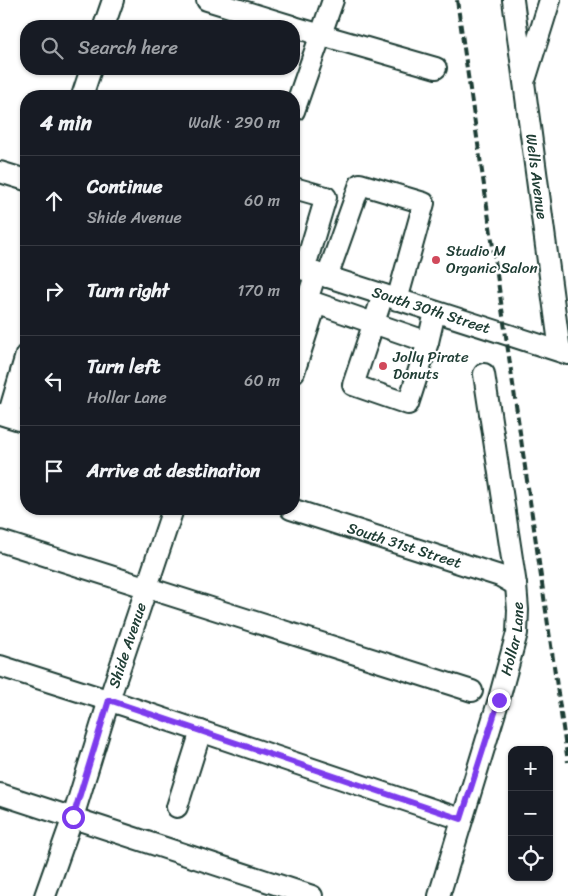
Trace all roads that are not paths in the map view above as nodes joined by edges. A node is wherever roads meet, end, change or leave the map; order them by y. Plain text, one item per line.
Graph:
1 (113, 0) edge
2 (207, 0) edge
3 (333, 0) edge
4 (512, 0) edge
5 (550, 0) edge
6 (106, 20) edge
7 (271, 20) edge
8 (300, 29) edge
9 (320, 35) junction
10 (436, 68) dead end
11 (89, 75) edge
12 (525, 82) junction
13 (84, 90) edge
14 (300, 93) edge
15 (0, 172) edge
16 (20, 178) edge
17 (300, 190) edge
18 (310, 272) edge
19 (357, 287) junction
20 (390, 297) junction
21 (306, 306) edge
22 (435, 312) junction
23 (348, 314) junction
24 (568, 323) edge
25 (374, 324) junction
26 (300, 339) edge
27 (428, 342) junction
28 (564, 352) edge
29 (484, 374) dead end
30 (20, 380) edge
31 (11, 418) edge
32 (300, 512) edge
33 (171, 515) edge
34 (0, 541) edge
35 (516, 585) junction
36 (146, 588) junction
37 (0, 666) edge
38 (472, 691) dead end
39 (109, 700) junction
40 (201, 731) junction
41 (0, 794) edge
42 (177, 807) dead end
43 (73, 817) junction
44 (461, 819) junction
45 (45, 896) edge
46 (312, 896) edge
47 (439, 896) edge

1 - 6 street
2 - 7 street
3 - 9 street
4 - 12 street, Wells Avenue
5 - 12 street
8 - 9 street
9 - 10 street
9 - 14 street
11 - 13 street
12 - 28 street, Wells Avenue
15 - 16 street
17 - 18 street
18 - 19 street, South 30th Street
18 - 20 street
18 - 21 street
19 - 20 street, South 30th Street
19 - 23 street
20 - 22 street, South 30th Street
20 - 25 street
21 - 23 street
21 - 26 street
22 - 27 street
22 - 28 street, South 30th Street
23 - 25 street
24 - 28 street
25 - 27 street
25 - 27 street
29 - 35 street, Hollar Lane
30 - 31 street
32 - 35 street, South 31st Street
33 - 36 street, Shide Avenue
34 - 36 street
35 - 44 street, Hollar Lane
36 - 38 street
36 - 39 street, Shide Avenue
37 - 39 street
39 - 40 street
39 - 43 street, Shide Avenue
40 - 42 street
40 - 44 street
41 - 43 street
43 - 45 street, Shide Avenue
43 - 46 street
44 - 47 street, Hollar Lane

